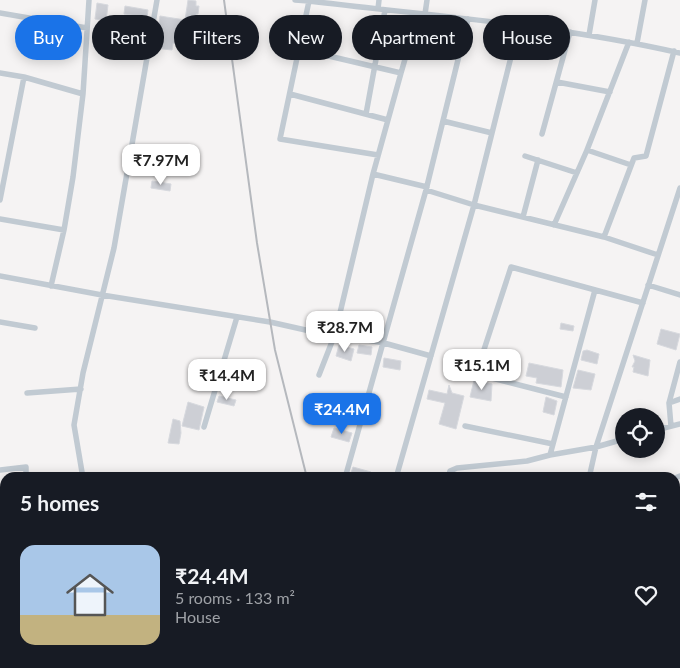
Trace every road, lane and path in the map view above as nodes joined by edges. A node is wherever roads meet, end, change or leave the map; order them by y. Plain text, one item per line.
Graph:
1 (89, 0) edge
2 (157, 0) edge
3 (295, 0) edge
4 (379, 0) edge
5 (427, 0) edge
6 (595, 0) edge
7 (645, 0) edge
8 (310, 1) junction
9 (328, 2) edge
10 (378, 9) junction
11 (386, 10) junction
12 (0, 14) edge
13 (418, 14) junction
14 (426, 14) junction
15 (307, 15) edge
16 (434, 15) edge
17 (87, 28) junction
18 (570, 32) edge
19 (589, 35) junction
20 (629, 42) junction
21 (637, 43) junction
22 (677, 52) edge
23 (297, 60) edge
24 (342, 60) edge
25 (458, 60) edge
26 (510, 60) edge
27 (562, 60) edge
28 (375, 68) junction
29 (0, 73) edge
30 (401, 73) junction
31 (24, 78) junction
32 (556, 82) junction
33 (610, 92) junction
34 (83, 94) junction
35 (290, 94) junction
36 (366, 114) junction
37 (388, 120) junction
38 (443, 122) junction
39 (492, 133) junction
40 (542, 134) dead end
41 (587, 150) junction
42 (378, 155) junction
43 (525, 156) dead end
44 (538, 160) junction
45 (632, 165) junction
46 (577, 173) junction
47 (372, 174) junction
48 (427, 188) junction
49 (680, 188) edge
50 (0, 200) edge
51 (474, 205) junction
52 (523, 217) junction
53 (0, 219) edge
54 (554, 225) junction
55 (64, 230) junction
56 (604, 237) junction
57 (658, 254) junction
58 (0, 276) edge
59 (648, 285) junction
60 (51, 286) junction
61 (595, 290) junction
62 (102, 295) junction
63 (680, 295) edge
64 (643, 303) junction
65 (237, 317) junction
66 (0, 322) edge
67 (35, 328) dead end
68 (335, 334) junction
69 (384, 343) junction
70 (431, 356) junction
71 (680, 362) edge
72 (319, 375) dead end
73 (81, 389) junction
74 (28, 393) dead end
75 (566, 397) junction
76 (680, 399) edge
77 (669, 403) junction
78 (680, 424) edge
79 (465, 426) dead end
80 (671, 426) junction
81 (204, 427) dead end
82 (665, 428) edge
83 (615, 442) edge
84 (553, 444) junction
85 (596, 447) junction
86 (550, 455) junction
87 (0, 470) edge
88 (26, 472) edge
89 (82, 472) edge
90 (347, 472) edge
91 (398, 472) edge
92 (450, 472) edge
93 (591, 472) edge

1 - 17 street
2 - 62 street
3 - 8 street
4 - 10 street
5 - 14 street
6 - 19 street
7 - 21 street
8 - 9 street
8 - 15 street
9 - 10 street
10 - 11 street
11 - 13 street
11 - 28 street
12 - 17 street
13 - 14 street
13 - 30 street
14 - 16 street
17 - 34 street
18 - 19 street
19 - 20 street
20 - 21 street
20 - 33 street
21 - 22 street
22 - 45 street
23 - 35 street
24 - 28 street
25 - 38 street
26 - 39 street
27 - 32 street
28 - 30 street
28 - 36 street
29 - 31 street
30 - 37 street
31 - 34 street
31 - 50 street
32 - 33 street
32 - 40 street
33 - 41 street
34 - 55 street
35 - 36 street
35 - 42 street
36 - 37 street
37 - 42 street
38 - 39 street
38 - 48 street
39 - 51 street
41 - 45 street
41 - 46 street
42 - 47 street
43 - 44 street
44 - 46 street
44 - 52 street
45 - 56 street
46 - 54 street
47 - 48 street
47 - 68 street
48 - 51 street
48 - 69 street
49 - 57 street
51 - 52 street
51 - 70 street
52 - 54 street
53 - 55 street
54 - 56 street
55 - 60 street
56 - 57 street
57 - 59 street
58 - 60 street
59 - 63 street
59 - 64 street
60 - 62 street
61 - 64 street
61 - 75 street
61 - 75 street
62 - 65 street
62 - 73 street
64 - 85 street
65 - 68 street
65 - 81 street
66 - 67 street
68 - 69 street
68 - 72 street
69 - 70 street
69 - 90 street
70 - 91 street
71 - 77 street
73 - 74 street
73 - 89 street
75 - 84 street
76 - 77 street
77 - 80 street
78 - 80 street
79 - 84 street
80 - 82 street
83 - 85 street
84 - 86 street
85 - 86 street
85 - 93 street
86 - 92 street
87 - 88 street

